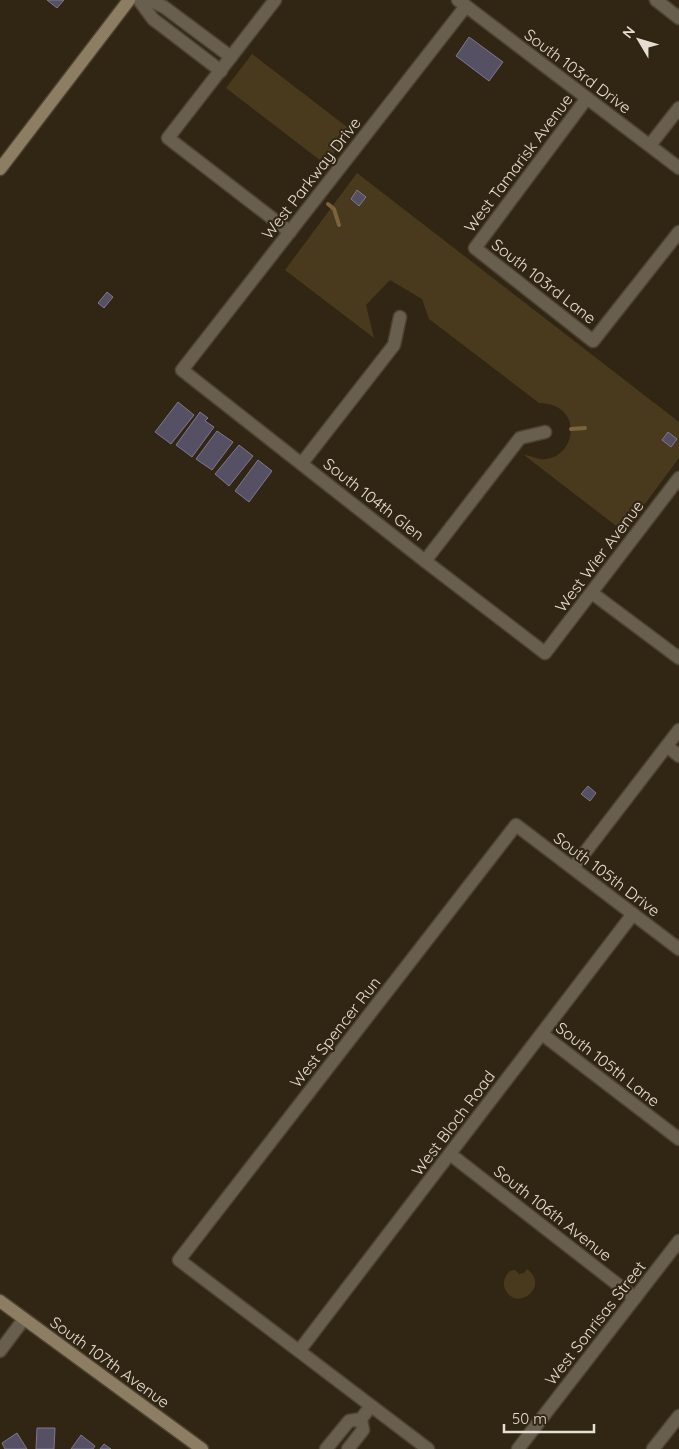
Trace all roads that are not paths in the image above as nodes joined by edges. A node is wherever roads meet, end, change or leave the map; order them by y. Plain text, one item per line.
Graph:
1 (129, 0) edge
2 (139, 0) edge
3 (149, 0) edge
4 (275, 0) edge
5 (656, 0) edge
6 (462, 3) edge
7 (679, 18) edge
8 (231, 57) junction
9 (220, 71) junction
10 (587, 98) junction
11 (679, 108) edge
12 (650, 145) junction
13 (679, 168) edge
14 (0, 169) edge
15 (290, 232) junction
16 (679, 232) edge
17 (475, 248) joint
18 (400, 317) dead end
19 (182, 370) joint
20 (545, 432) dead end
21 (302, 463) junction
22 (679, 478) edge
23 (425, 560) junction
24 (592, 593) junction
25 (545, 653) joint
26 (679, 658) edge
27 (679, 730) edge
28 (667, 746) junction
29 (679, 756) edge
30 (516, 825) joint
31 (574, 868) junction
32 (634, 914) junction
33 (679, 949) edge
34 (542, 1034) junction
35 (679, 1139) edge
36 (450, 1154) junction
37 (679, 1241) edge
38 (635, 1298) junction
39 (0, 1300) edge
40 (24, 1319) junction
41 (0, 1351) edge
42 (299, 1351) junction
43 (370, 1406) junction
44 (679, 1416) edge
45 (361, 1419) junction
46 (202, 1449) edge
47 (326, 1449) edge
48 (348, 1449) edge
49 (428, 1449) edge
50 (518, 1449) edge
51 (653, 1449) edge

1 - 14 main road
2 - 9 street
3 - 8 street
4 - 8 street
5 - 7 street
6 - 10 street, South 103rd Drive
6 - 15 street, West Parkway Drive
8 - 9 street
9 - 15 street
10 - 12 street, South 103rd Drive
10 - 17 street, West Tamarisk Avenue
11 - 12 street
12 - 13 street, South 103rd Drive
15 - 19 street, West Parkway Drive
16 - 17 street, South 103rd Lane
18 - 21 street
19 - 21 street, South 104th Glen
20 - 23 street
21 - 23 street, South 104th Glen
22 - 24 street, West Wier Avenue
23 - 25 street, South 104th Glen
24 - 25 street, West Wier Avenue
24 - 26 street
27 - 28 street
28 - 29 street
28 - 31 street
30 - 31 street, South 105th Drive
30 - 42 street, West Spencer Run
31 - 32 street, South 105th Drive
32 - 33 street, South 105th Drive
32 - 34 street, West Bloch Road
34 - 35 street, South 105th Lane
34 - 36 street, West Bloch Road
36 - 38 street, South 106th Avenue
36 - 42 street, West Bloch Road
37 - 38 street, West Sonrisas Street
38 - 50 street, West Sonrisas Street
39 - 40 main road, South 107th Avenue
40 - 41 street
40 - 46 main road, South 107th Avenue
42 - 43 street
43 - 45 street
43 - 49 street
44 - 51 street
45 - 47 street
45 - 48 street

